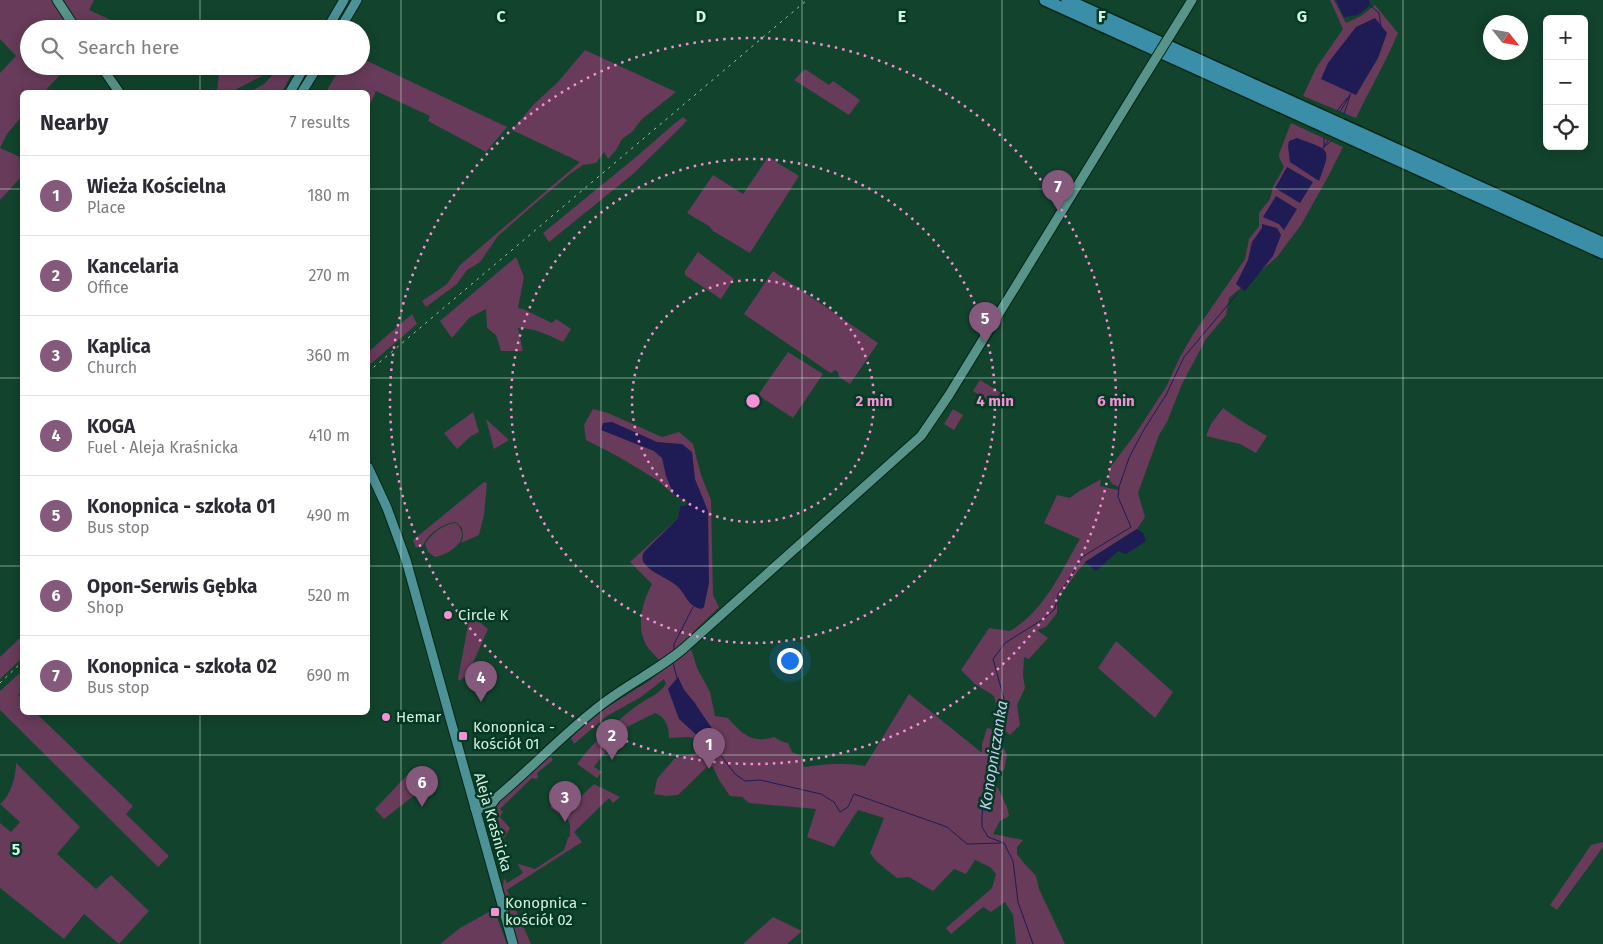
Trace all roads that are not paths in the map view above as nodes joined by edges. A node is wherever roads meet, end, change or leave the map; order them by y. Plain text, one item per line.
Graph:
1 (57, 0) edge
2 (344, 0) edge
3 (357, 0) edge
4 (1045, 0) edge
5 (1067, 0) edge
6 (1192, 0) edge
7 (70, 20) edge
8 (333, 20) edge
9 (345, 20) edge
10 (107, 75) edge
11 (300, 75) edge
12 (312, 75) edge
13 (118, 90) edge
14 (291, 90) edge
15 (303, 90) edge
16 (1603, 243) edge
17 (1603, 253) edge
18 (370, 471) edge
19 (475, 808) junction
20 (513, 944) edge

1 - 7 street
2 - 8 main road
3 - 9 main road
4 - 17 highway
5 - 16 highway
6 - 19 street, bridge
10 - 13 street
11 - 14 main road
12 - 15 main road
18 - 19 main road, Aleja Kraśnicka
19 - 20 main road, Aleja Kraśnicka

